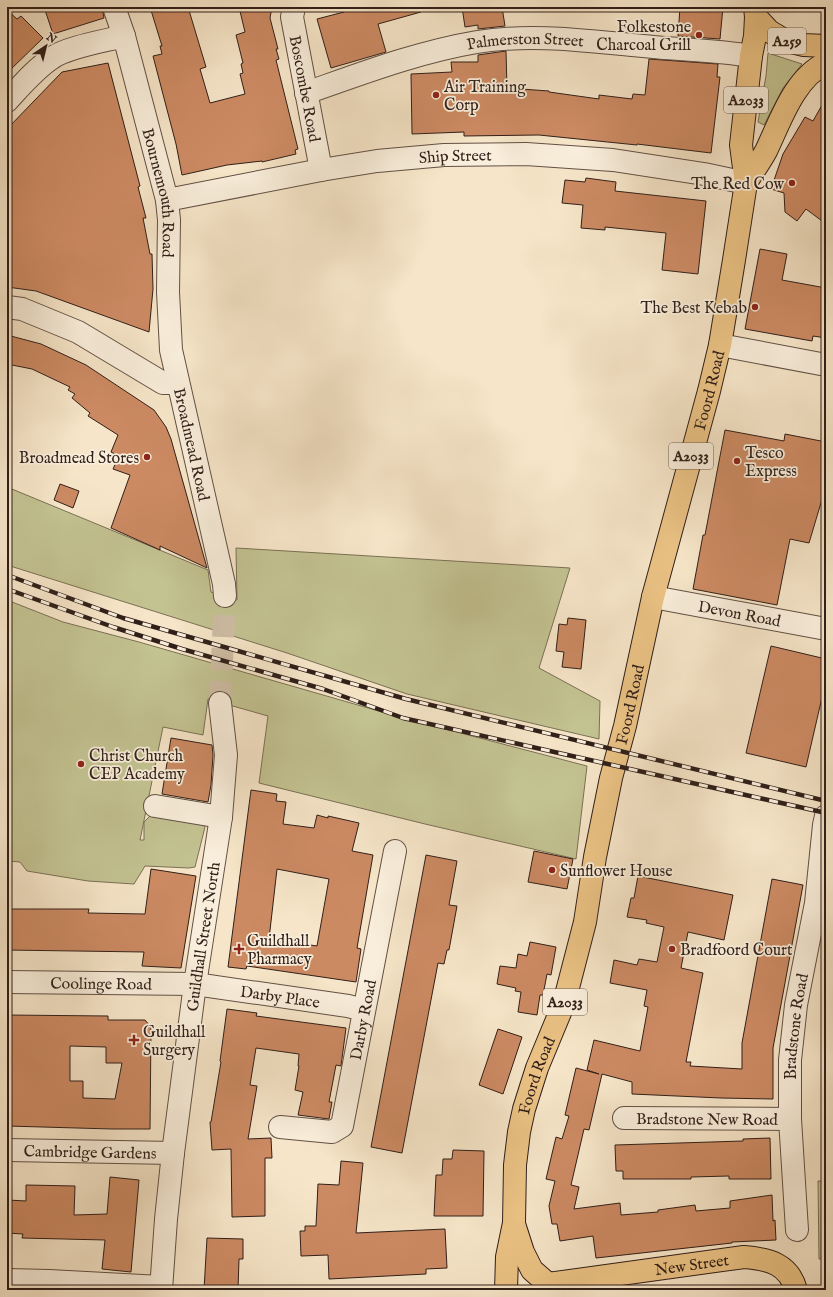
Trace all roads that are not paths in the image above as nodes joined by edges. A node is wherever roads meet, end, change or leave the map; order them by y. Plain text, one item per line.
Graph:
1 (114, 7) edge
2 (294, 7) edge
3 (755, 12) edge
4 (124, 36) junction
5 (826, 46) edge
6 (752, 56) junction
7 (826, 63) edge
8 (306, 93) junction
9 (7, 101) edge
10 (321, 170) junction
11 (746, 183) junction
12 (167, 200) junction
13 (7, 307) edge
14 (720, 344) junction
15 (826, 365) edge
16 (177, 383) junction
17 (225, 596) tunnel mouth
18 (653, 597) junction
19 (826, 629) edge
20 (220, 703) tunnel mouth
21 (155, 806) dead end
22 (221, 817) junction
23 (825, 820) edge
24 (395, 850) dead end
25 (7, 982) edge
26 (195, 984) junction
27 (364, 1010) junction
28 (624, 1118) dead end
29 (790, 1119) junction
30 (280, 1127) dead end
31 (7, 1150) edge
32 (173, 1153) junction
33 (514, 1223) junction
34 (797, 1230) dead end
35 (7, 1280) edge
36 (545, 1287) edge
37 (161, 1289) edge
38 (506, 1290) edge
39 (796, 1290) edge

1 - 4 street, Bournemouth Road
2 - 8 street, Boscombe Road
3 - 5 main road, A259
3 - 6 main road, Foord Road / A2033
4 - 9 street
4 - 12 street, Bournemouth Road
6 - 8 street, Palmerston Street
6 - 11 main road, Foord Road / A2033
7 - 11 main road, Foord Road / A2033
8 - 10 street, Boscombe Road
10 - 11 street, Ship Street
10 - 12 street, Ship Street
11 - 14 main road, Foord Road / A2033
12 - 16 street, Bournemouth Road
13 - 16 street, Broadmead Road
14 - 15 street
14 - 18 main road, Foord Road / A2033
16 - 17 street, Broadmead Road
18 - 19 street, Devon Road
18 - 33 main road, Foord Road / A2033
20 - 22 street, Guildhall Street North
21 - 22 street
22 - 26 street, Guildhall Street North
23 - 29 street, Bradstone Road
24 - 27 street, Darby Road
25 - 26 street, Coolinge Road
26 - 27 street, Darby Place
26 - 32 street, Guildhall Street North
27 - 30 street, Darby Road
28 - 29 street, Bradstone New Road
29 - 34 street, Bradstone Road
31 - 32 street, Cambridge Gardens
32 - 37 street, Guildhall Street North
33 - 36 main road
33 - 38 main road
35 - 37 street
36 - 39 main road, New Street

